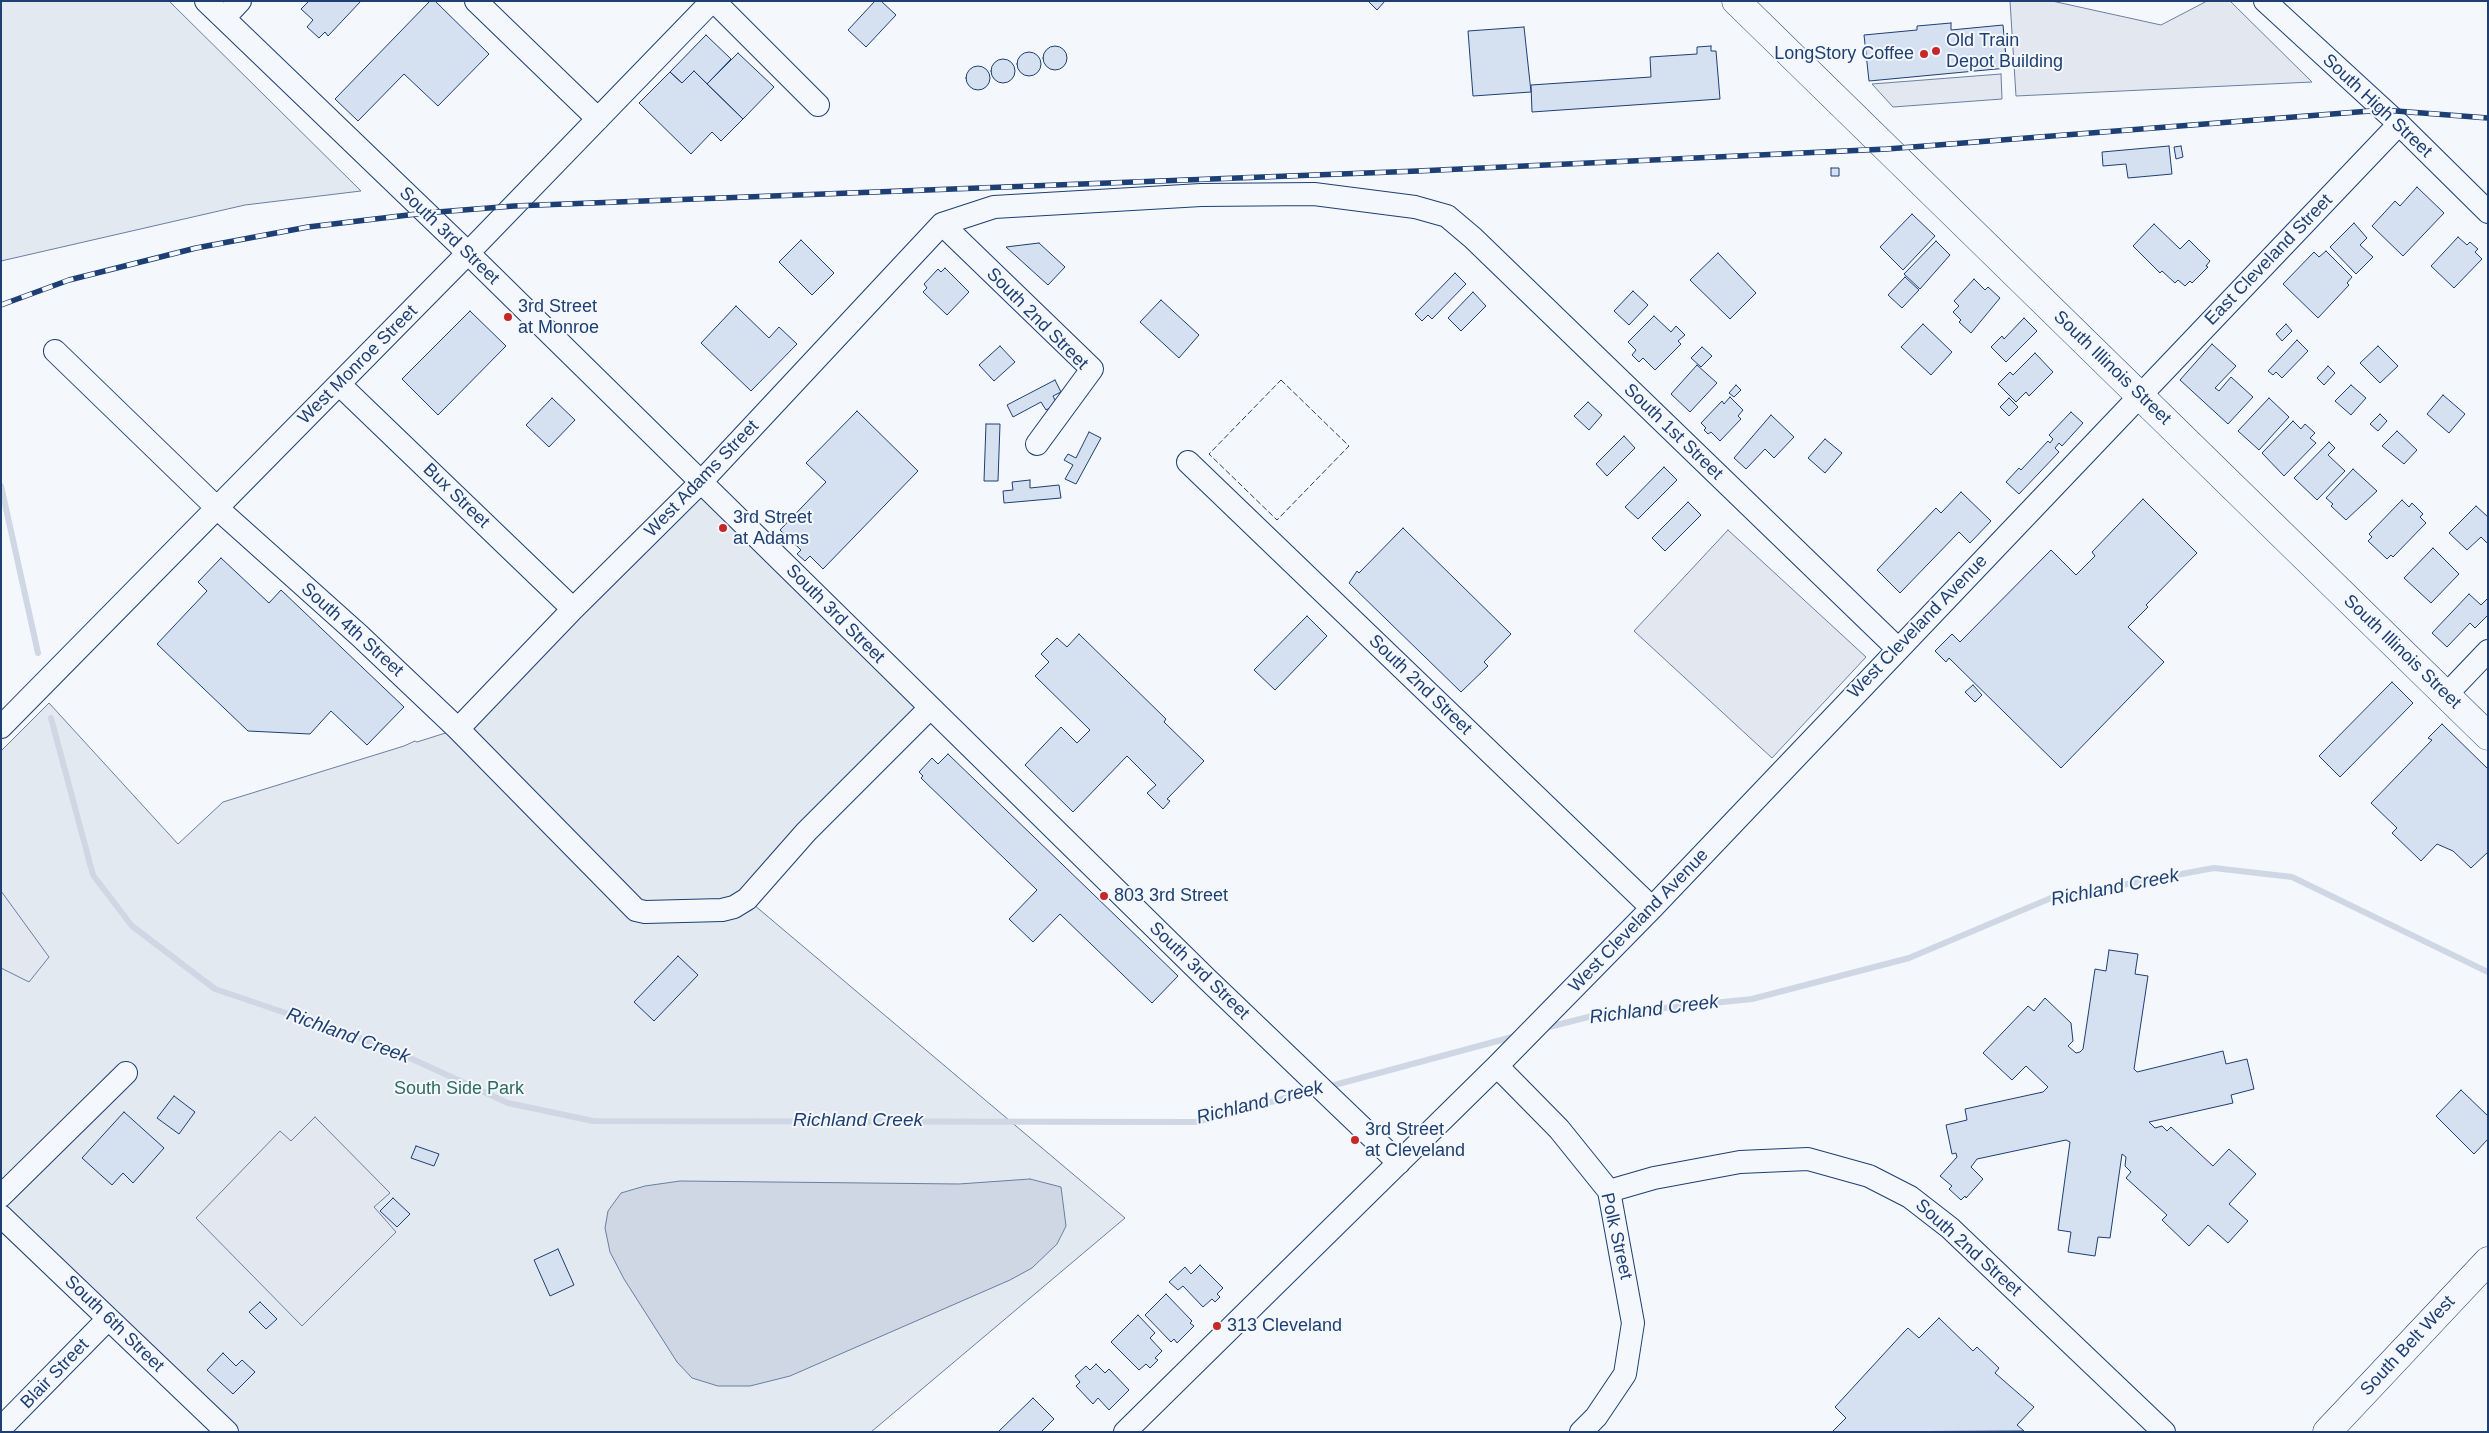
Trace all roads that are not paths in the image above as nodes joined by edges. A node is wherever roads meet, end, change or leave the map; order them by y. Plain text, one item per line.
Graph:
1 (206, 1) edge
2 (240, 1) edge
3 (476, 1) edge
4 (713, 1) edge
5 (1736, 1) edge
6 (2265, 1) edge
7 (224, 18) junction
8 (818, 105) dead end
9 (598, 119) junction
10 (2399, 124) junction
11 (2488, 212) edge
12 (942, 224) junction
13 (468, 253) junction
14 (55, 351) dead end
15 (339, 384) junction
16 (2140, 396) junction
17 (1036, 444) dead end
18 (1188, 462) dead end
19 (701, 482) junction
20 (217, 508) junction
21 (573, 609) junction
22 (1897, 648) junction
23 (2488, 651) edge
24 (2446, 695) junction
25 (930, 708) junction
26 (1, 727) edge
27 (458, 729) junction
28 (2488, 736) edge
29 (1652, 908) junction
30 (1500, 1063) junction
31 (126, 1072) dead end
32 (1400, 1162) junction
33 (1609, 1191) junction
34 (1, 1196) edge
35 (1, 1216) edge
36 (2488, 1261) edge
37 (108, 1319) junction
38 (1, 1428) edge
39 (226, 1432) edge
40 (1124, 1432) edge
41 (1581, 1432) edge
42 (2164, 1432) edge
43 (2327, 1432) edge

1 - 7 street, South 3rd Street
2 - 7 street
3 - 9 street
4 - 8 street
4 - 9 street, West Monroe Street
5 - 16 main road, South Illinois Street
6 - 10 street, South High Street
7 - 13 street, South 3rd Street
9 - 13 street, West Monroe Street
10 - 11 street, South High Street
10 - 16 street, East Cleveland Street
12 - 17 street, South 2nd Street
12 - 19 street, West Adams Street
12 - 22 street, South 1st Street
13 - 15 street, West Monroe Street
13 - 19 street, South 3rd Street
14 - 20 street, South 4th Street
15 - 20 street, West Monroe Street
15 - 21 street, Bux Street
16 - 22 street, West Cleveland Avenue
16 - 24 main road, South Illinois Street
18 - 29 street, South 2nd Street
19 - 21 street, West Adams Street
19 - 25 street, South 3rd Street
20 - 26 street, West Monroe Street
20 - 27 street, South 4th Street
21 - 27 street, West Adams Street
22 - 29 street, West Cleveland Avenue
23 - 24 street
24 - 28 main road, South Illinois Street
25 - 27 street, South 4th Street
25 - 32 street, South 3rd Street
29 - 30 street, West Cleveland Avenue
30 - 32 street, West Cleveland Avenue
30 - 33 street, Polk Street
31 - 34 street
32 - 40 street, West Cleveland Avenue
33 - 41 street, Polk Street
33 - 42 street, South 2nd Street
35 - 37 street, South 6th Street
36 - 43 main road, South Belt West
37 - 38 street, Blair Street
37 - 39 street, South 6th Street

